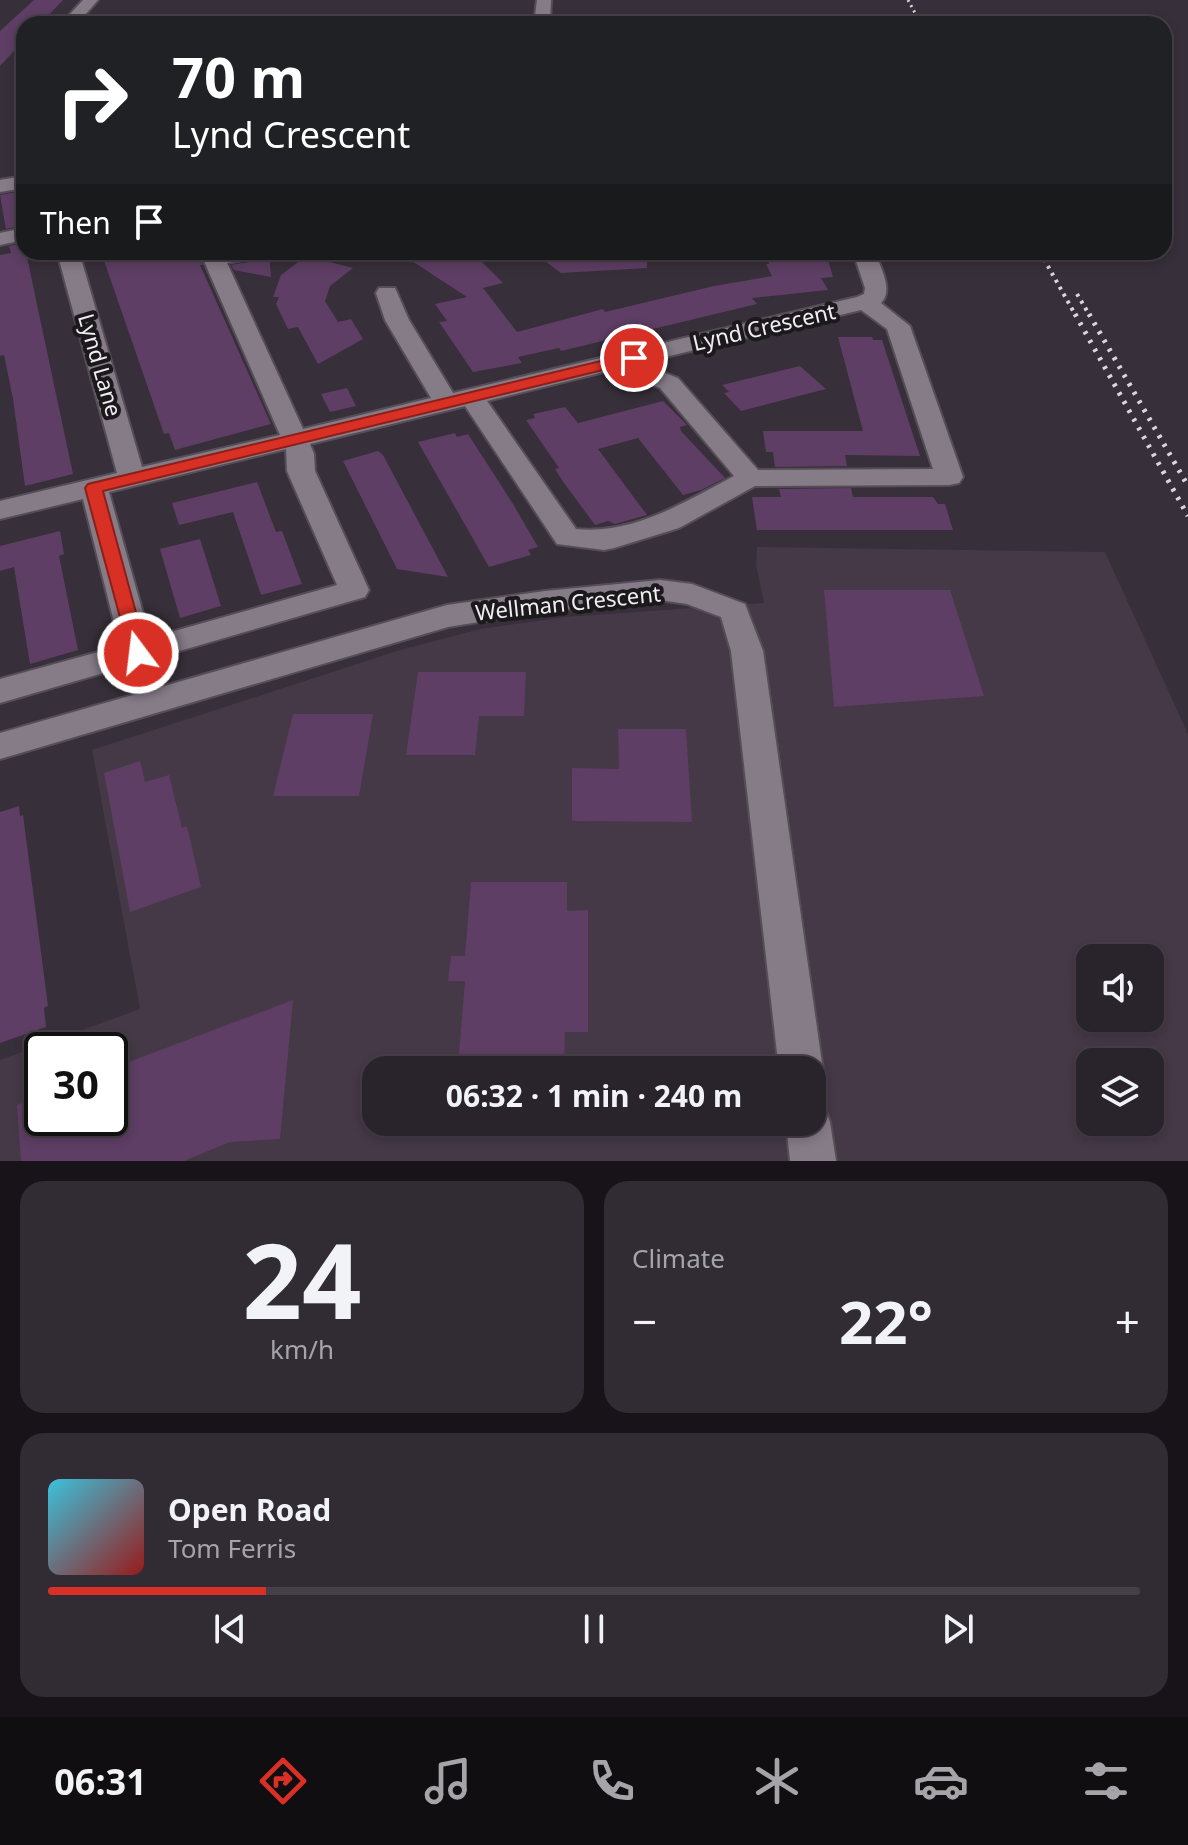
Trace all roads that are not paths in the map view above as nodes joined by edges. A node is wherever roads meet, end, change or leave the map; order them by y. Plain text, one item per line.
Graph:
1 (91, 0) edge
2 (76, 16) edge
3 (70, 260) edge
4 (214, 260) edge
5 (867, 260) edge
6 (387, 293) dead end
7 (865, 302) junction
8 (634, 358) junction
9 (459, 399) junction
10 (295, 439) junction
11 (132, 478) junction
12 (750, 478) junction
13 (94, 488) junction
14 (0, 510) edge
15 (138, 653) junction
16 (0, 691) edge
17 (0, 746) edge
18 (799, 1056) edge
19 (810, 1136) edge
20 (813, 1161) edge

1 - 2 street
3 - 11 street, Lynd Lane
4 - 10 street
5 - 7 street, Lynd Crescent
6 - 9 street
7 - 8 street, Lynd Crescent
7 - 12 street
8 - 9 street, Lynd Crescent
8 - 12 street
9 - 10 street, Lynd Crescent
9 - 12 street
10 - 11 street, Lynd Crescent
10 - 15 street
11 - 13 street, Lynd Crescent
13 - 14 street, Lynd Crescent
13 - 15 street
15 - 16 street
17 - 18 street, Wellman Crescent
19 - 20 street

